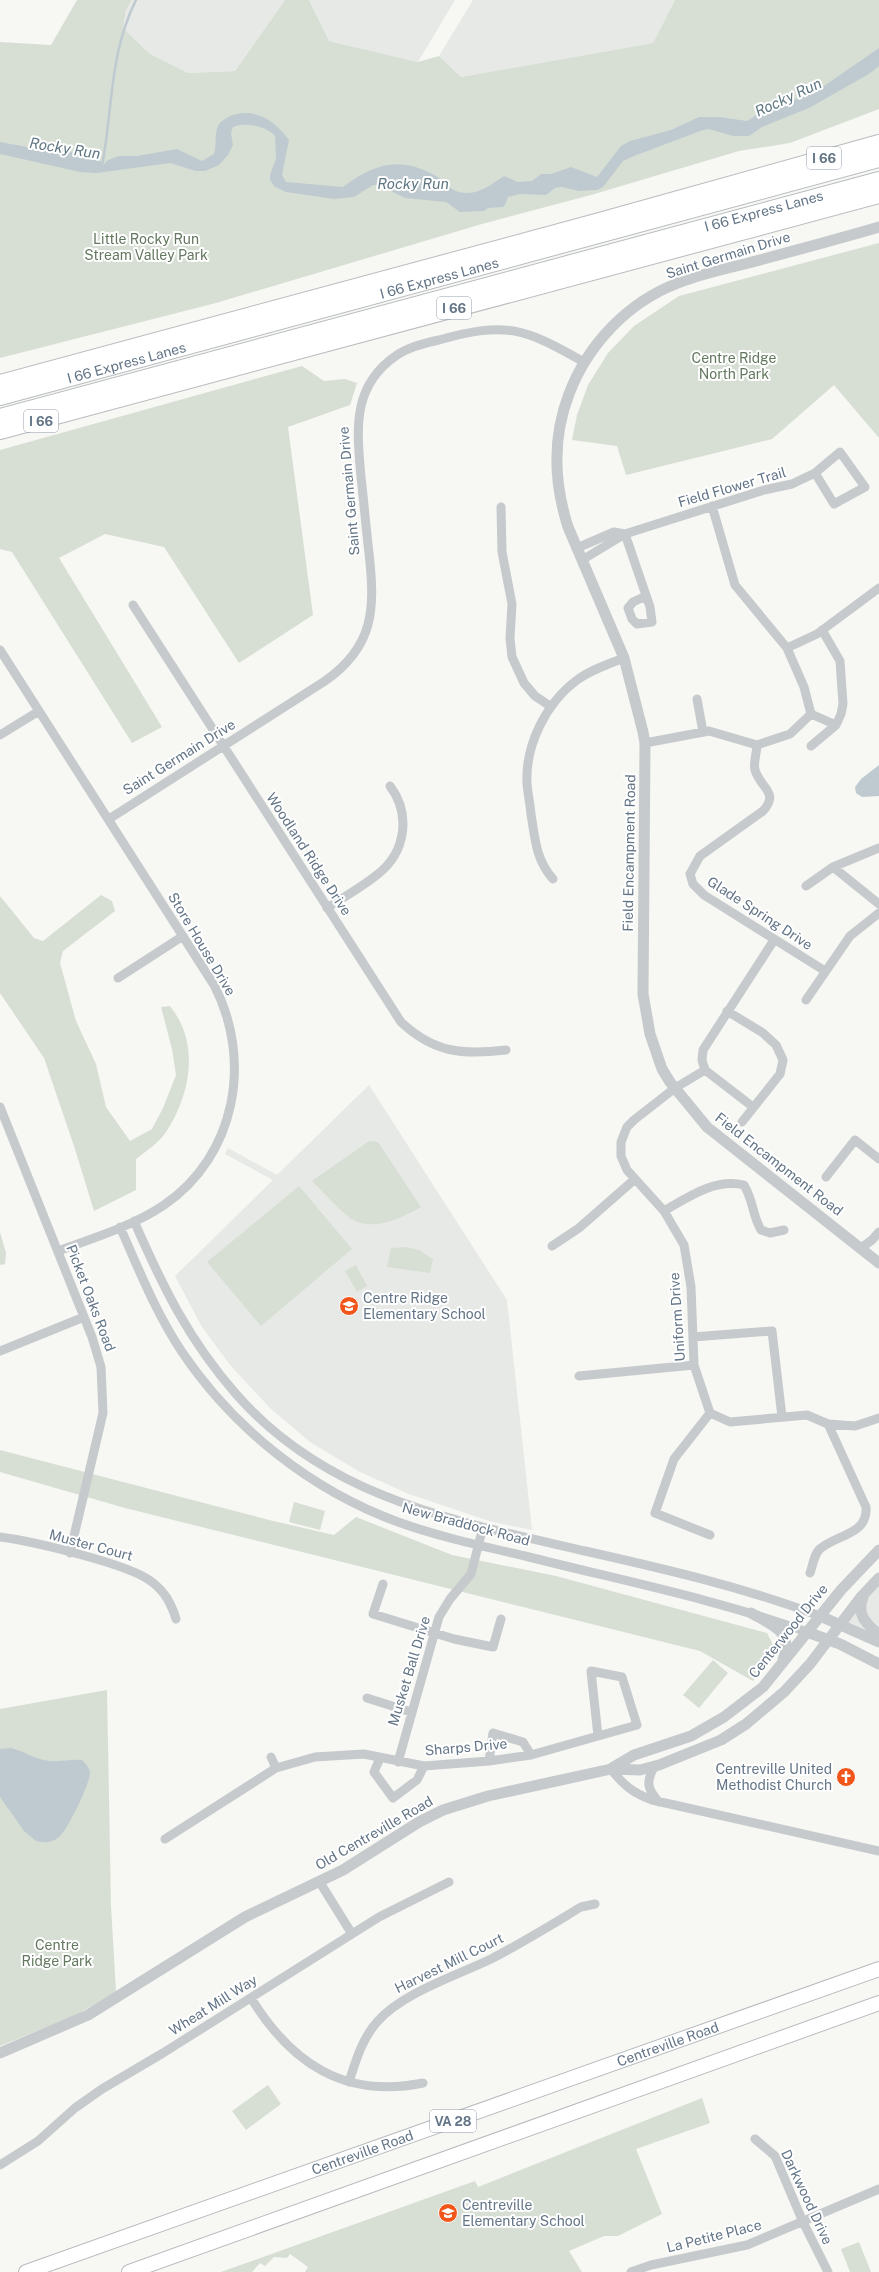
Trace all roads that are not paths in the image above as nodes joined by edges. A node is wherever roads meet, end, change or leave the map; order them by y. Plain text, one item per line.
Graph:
1 (879, 134) edge
2 (879, 143) edge
3 (879, 159) edge
4 (770, 174) junction
5 (879, 180) edge
6 (879, 195) edge
7 (879, 227) edge
8 (584, 362) junction
9 (0, 383) edge
10 (0, 397) edge
11 (0, 417) edge
12 (0, 431) edge
13 (815, 473) junction
14 (712, 506) junction
15 (501, 507) dead end
16 (625, 534) junction
17 (577, 548) junction
18 (582, 560) junction
19 (879, 588) edge
20 (646, 596) dead end
21 (133, 605) dead end
22 (822, 630) junction
23 (787, 648) junction
24 (0, 650) edge
25 (624, 658) junction
26 (697, 699) dead end
27 (550, 706) junction
28 (39, 711) junction
29 (811, 714) junction
30 (836, 725) junction
31 (703, 732) junction
32 (0, 735) edge
33 (645, 743) junction
34 (757, 745) junction
35 (223, 746) junction
36 (811, 746) dead end
37 (390, 786) dead end
38 (109, 819) junction
39 (879, 848) edge
40 (834, 867) junction
41 (553, 879) dead end
42 (806, 886) dead end
43 (879, 904) edge
44 (327, 908) junction
45 (879, 913) edge
46 (183, 936) junction
47 (774, 940) junction
48 (825, 971) junction
49 (118, 978) dead end
50 (806, 1000) dead end
51 (727, 1011) junction
52 (506, 1050) dead end
53 (705, 1070) junction
54 (675, 1088) junction
55 (0, 1107) edge
56 (753, 1107) junction
57 (742, 1122) dead end
58 (879, 1159) edge
59 (826, 1177) dead end
60 (635, 1180) junction
61 (664, 1211) junction
62 (134, 1221) junction
63 (120, 1227) junction
64 (784, 1230) dead end
65 (879, 1232) edge
66 (552, 1246) dead end
67 (861, 1248) junction
68 (58, 1251) junction
69 (879, 1263) edge
70 (84, 1317) junction
71 (694, 1337) junction
72 (0, 1351) edge
73 (694, 1365) junction
74 (578, 1376) dead end
75 (710, 1413) junction
76 (782, 1417) junction
77 (879, 1418) edge
78 (828, 1424) junction
79 (483, 1527) junction
80 (710, 1535) dead end
81 (0, 1537) edge
82 (479, 1546) junction
83 (879, 1550) edge
84 (70, 1553) junction
85 (810, 1573) dead end
86 (879, 1578) edge
87 (383, 1584) dead end
88 (865, 1592) junction
89 (751, 1613) junction
90 (820, 1616) junction
91 (176, 1619) dead end
92 (501, 1619) dead end
93 (840, 1624) junction
94 (434, 1632) junction
95 (808, 1632) junction
96 (879, 1635) edge
97 (828, 1640) junction
98 (879, 1642) edge
99 (879, 1664) edge
100 (780, 1666) junction
101 (367, 1698) dead end
102 (411, 1712) junction
103 (598, 1736) junction
104 (531, 1755) junction
105 (271, 1757) dead end
106 (380, 1758) junction
107 (489, 1761) junction
108 (398, 1762) junction
109 (424, 1766) junction
110 (654, 1767) junction
111 (276, 1768) junction
112 (611, 1769) junction
113 (660, 1803) junction
114 (165, 1839) dead end
115 (879, 1851) edge
116 (319, 1881) junction
117 (449, 1882) dead end
118 (595, 1904) dead end
119 (352, 1934) junction
120 (879, 1969) edge
121 (251, 1998) junction
122 (879, 2003) edge
123 (0, 2053) edge
124 (350, 2082) junction
125 (423, 2083) dead end
126 (755, 2139) dead end
127 (0, 2165) edge
128 (879, 2189) edge
129 (803, 2222) junction
130 (26, 2272) edge
131 (129, 2272) edge
132 (631, 2272) edge
133 (828, 2272) edge

1 - 4 highway
2 - 4 highway, I 66
3 - 10 highway, I 66 Express Lanes
4 - 9 highway, I 66
5 - 11 highway, I 66 Express Lanes
6 - 12 highway, I 66
7 - 8 street, Saint Germain Drive
8 - 17 street, Field Encampment Road
8 - 35 street, Saint Germain Drive
13 - 13 street, Field Flower Trail
13 - 14 street, Field Flower Trail
14 - 16 street, Field Flower Trail
14 - 23 street
15 - 27 street
16 - 17 street, Field Flower Trail
16 - 18 street, Field Flower Trail
16 - 20 street
17 - 18 street, Field Encampment Road
18 - 25 street, Field Encampment Road
19 - 22 street
21 - 35 street, Woodland Ridge Drive
22 - 23 street
22 - 30 street
23 - 29 street
24 - 28 street, Store House Drive
25 - 27 street
25 - 33 street, Field Encampment Road
26 - 31 street
27 - 41 street
28 - 32 street
28 - 38 street, Store House Drive
29 - 30 street
29 - 34 street
30 - 36 street
31 - 33 street
31 - 34 street
33 - 54 street, Field Encampment Road
34 - 47 street, Glade Spring Drive
35 - 38 street, Saint Germain Drive
35 - 44 street, Woodland Ridge Drive
37 - 44 street
38 - 46 street, Store House Drive
39 - 40 street
40 - 42 street
40 - 43 street
44 - 52 street, Woodland Ridge Drive
45 - 48 street
46 - 49 street
46 - 62 street, Store House Drive
47 - 48 street, Glade Spring Drive
47 - 51 street
48 - 50 street
51 - 53 street
51 - 56 street
53 - 54 street, Uniform Drive
53 - 56 street
54 - 60 street, Uniform Drive
54 - 67 street, Field Encampment Road
55 - 68 street, Picket Oaks Road
56 - 57 street
58 - 59 street
60 - 61 street, Uniform Drive
60 - 66 street
61 - 64 street
61 - 71 street, Uniform Drive
62 - 63 street, Store House Drive
62 - 79 street, New Braddock Road
63 - 68 street, Store House Drive
63 - 82 street, New Braddock Road
65 - 67 street
67 - 69 street, Field Encampment Road
68 - 70 street, Picket Oaks Road
70 - 72 street
70 - 84 street, Picket Oaks Road
71 - 73 street, Uniform Drive
71 - 76 street
73 - 74 street
73 - 75 street, Uniform Drive
75 - 76 street
75 - 80 street
76 - 78 street
77 - 78 street
78 - 85 street
79 - 82 street, Musket Ball Drive
79 - 90 street, New Braddock Road
81 - 84 street, Muster Court
82 - 89 street, New Braddock Road
82 - 94 street, Musket Ball Drive
83 - 90 street, Centerwood Drive
84 - 91 street, Muster Court
86 - 88 street
87 - 94 street
88 - 93 street
88 - 96 street
89 - 95 street, New Braddock Road
89 - 100 street
90 - 93 street, New Braddock Road
90 - 95 street, Centerwood Drive
92 - 94 street
93 - 97 street
93 - 98 street, New Braddock Road
94 - 102 street, Musket Ball Drive
95 - 97 street, New Braddock Road
95 - 100 street, Centerwood Drive
97 - 99 street, New Braddock Road
97 - 110 street
100 - 112 street, Centerwood Drive
101 - 102 street
102 - 108 street, Musket Ball Drive
103 - 103 street, Sharps Drive
103 - 104 street, Sharps Drive
104 - 107 street, Sharps Drive
104 - 107 street
105 - 111 street
106 - 108 street, Sharps Drive
106 - 109 street
106 - 111 street, Sharps Drive
107 - 109 street, Sharps Drive
108 - 109 street, Sharps Drive
110 - 112 street
110 - 113 street
111 - 114 street, Sharps Drive
112 - 113 street
112 - 116 street, Old Centreville Road
113 - 115 street
116 - 119 street
116 - 123 street, Old Centreville Road
117 - 119 street, Wheat Mill Way
118 - 124 street, Harvest Mill Court
119 - 121 street, Wheat Mill Way
120 - 130 highway, Centreville Road / VA 28
121 - 124 street
121 - 127 street, Wheat Mill Way
122 - 131 highway, VA 28
124 - 125 street
126 - 129 street, Darkwood Drive
128 - 129 street, La Petite Place
129 - 132 street, La Petite Place
129 - 133 street, Darkwood Drive

